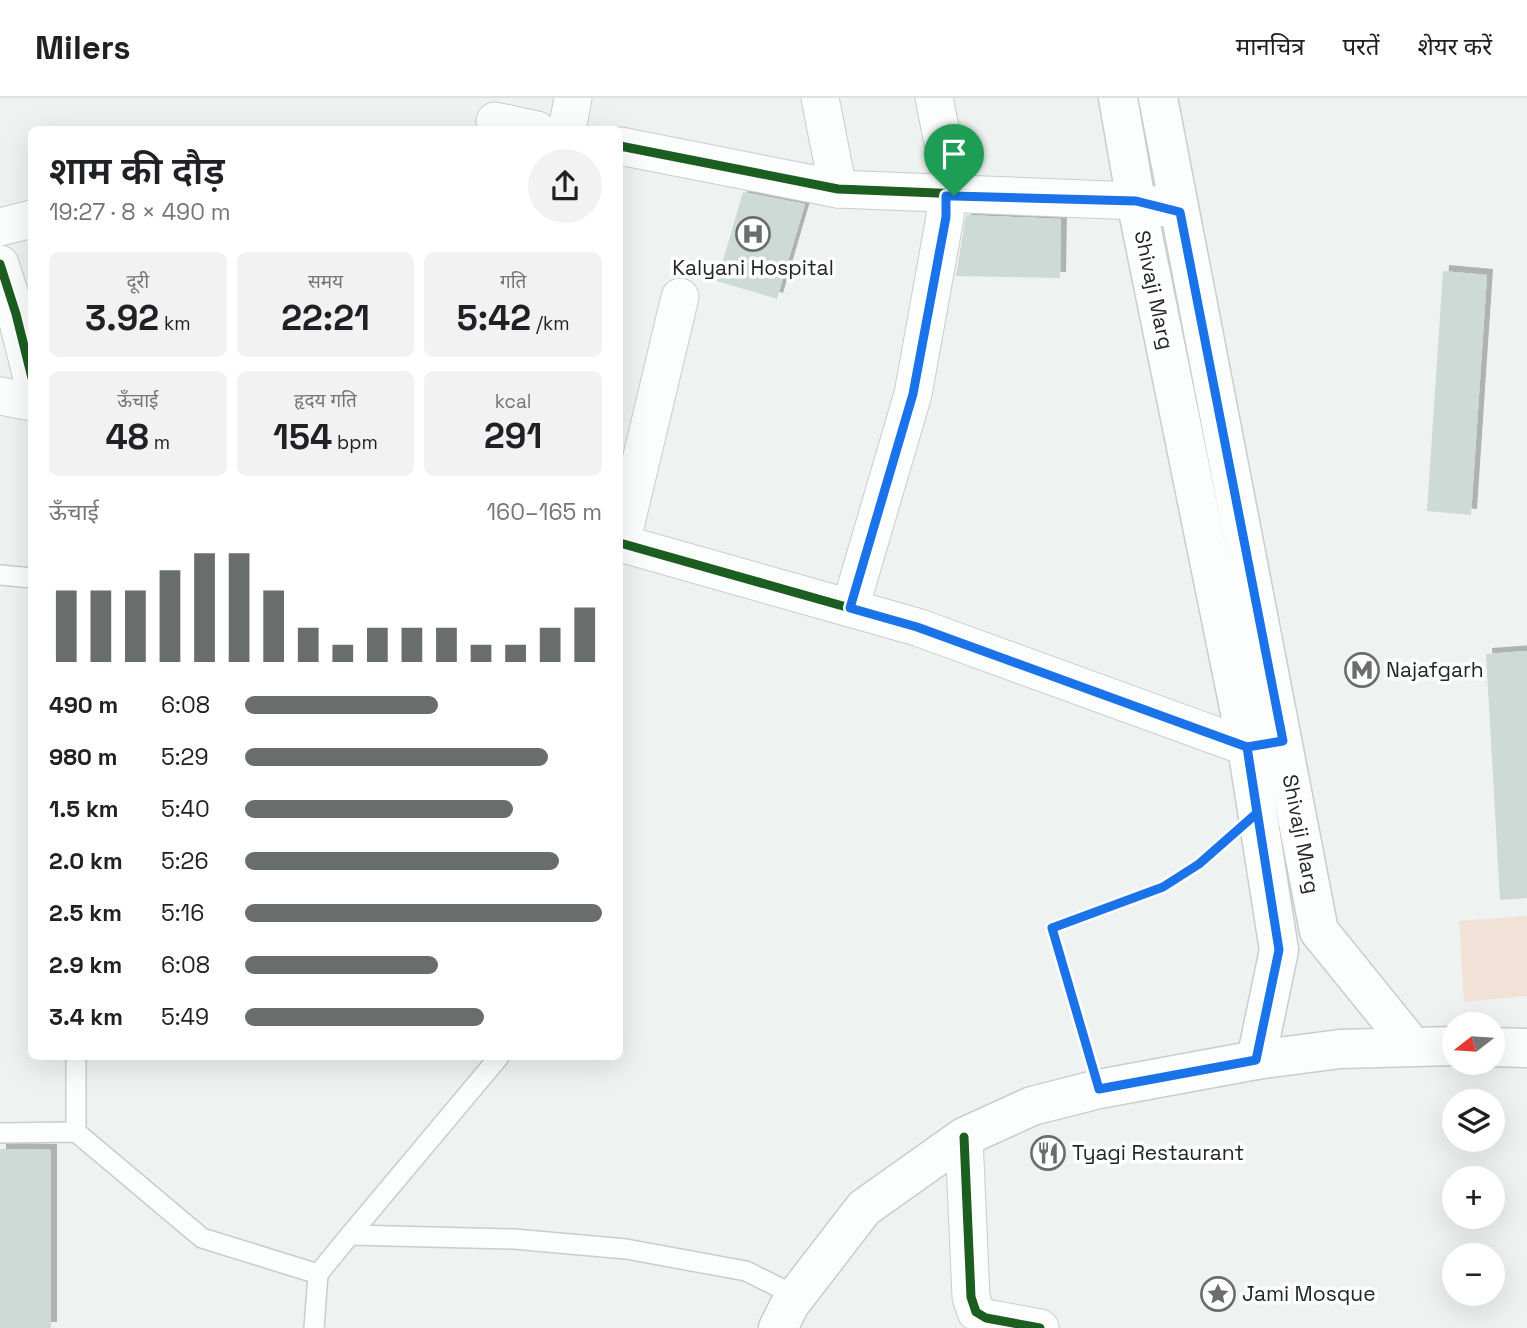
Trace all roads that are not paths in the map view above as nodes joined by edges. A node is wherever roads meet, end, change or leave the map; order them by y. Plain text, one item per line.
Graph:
1 (573, 98) edge
2 (820, 98) edge
3 (934, 98) edge
4 (1118, 98) edge
5 (1158, 98) edge
6 (495, 121) dead end
7 (518, 126) edge
8 (568, 126) edge
9 (623, 147) edge
10 (838, 189) junction
11 (950, 196) junction
12 (1136, 201) junction
13 (1180, 212) junction
14 (28, 220) edge
15 (0, 227) edge
16 (0, 264) edge
17 (680, 298) dead end
18 (28, 362) edge
19 (0, 396) edge
20 (28, 401) edge
21 (623, 531) edge
22 (623, 544) edge
23 (0, 575) edge
24 (28, 578) edge
25 (850, 608) junction
26 (1265, 744) junction
27 (1412, 1046) junction
28 (1442, 1046) edge
29 (1505, 1047) edge
30 (1527, 1048) edge
31 (76, 1060) edge
32 (496, 1060) edge
33 (1256, 1060) junction
34 (76, 1132) junction
35 (0, 1133) edge
36 (964, 1137) junction
37 (350, 1235) junction
38 (317, 1274) junction
39 (787, 1312) edge
40 (974, 1320) edge
41 (314, 1328) edge
42 (1040, 1328) edge

1 - 8 street
2 - 10 street
3 - 11 street
4 - 12 main road, Shivaji Marg
5 - 13 main road, Shivaji Marg
6 - 7 street
9 - 10 street
10 - 11 street
11 - 12 street
11 - 25 street
12 - 13 street
12 - 26 main road, Shivaji Marg
13 - 26 main road, Shivaji Marg
14 - 15 street
16 - 18 street
17 - 21 street
19 - 20 street
22 - 25 street
23 - 24 lane
25 - 26 street
26 - 27 main road, Shivaji Marg
26 - 33 main road, Shivaji Marg
27 - 28 main road
27 - 33 main road
29 - 30 main road
31 - 34 lane
32 - 37 lane
33 - 36 main road
34 - 35 lane
34 - 38 lane
36 - 39 main road
36 - 40 street
37 - 38 lane
37 - 39 lane
38 - 41 lane
40 - 42 street

